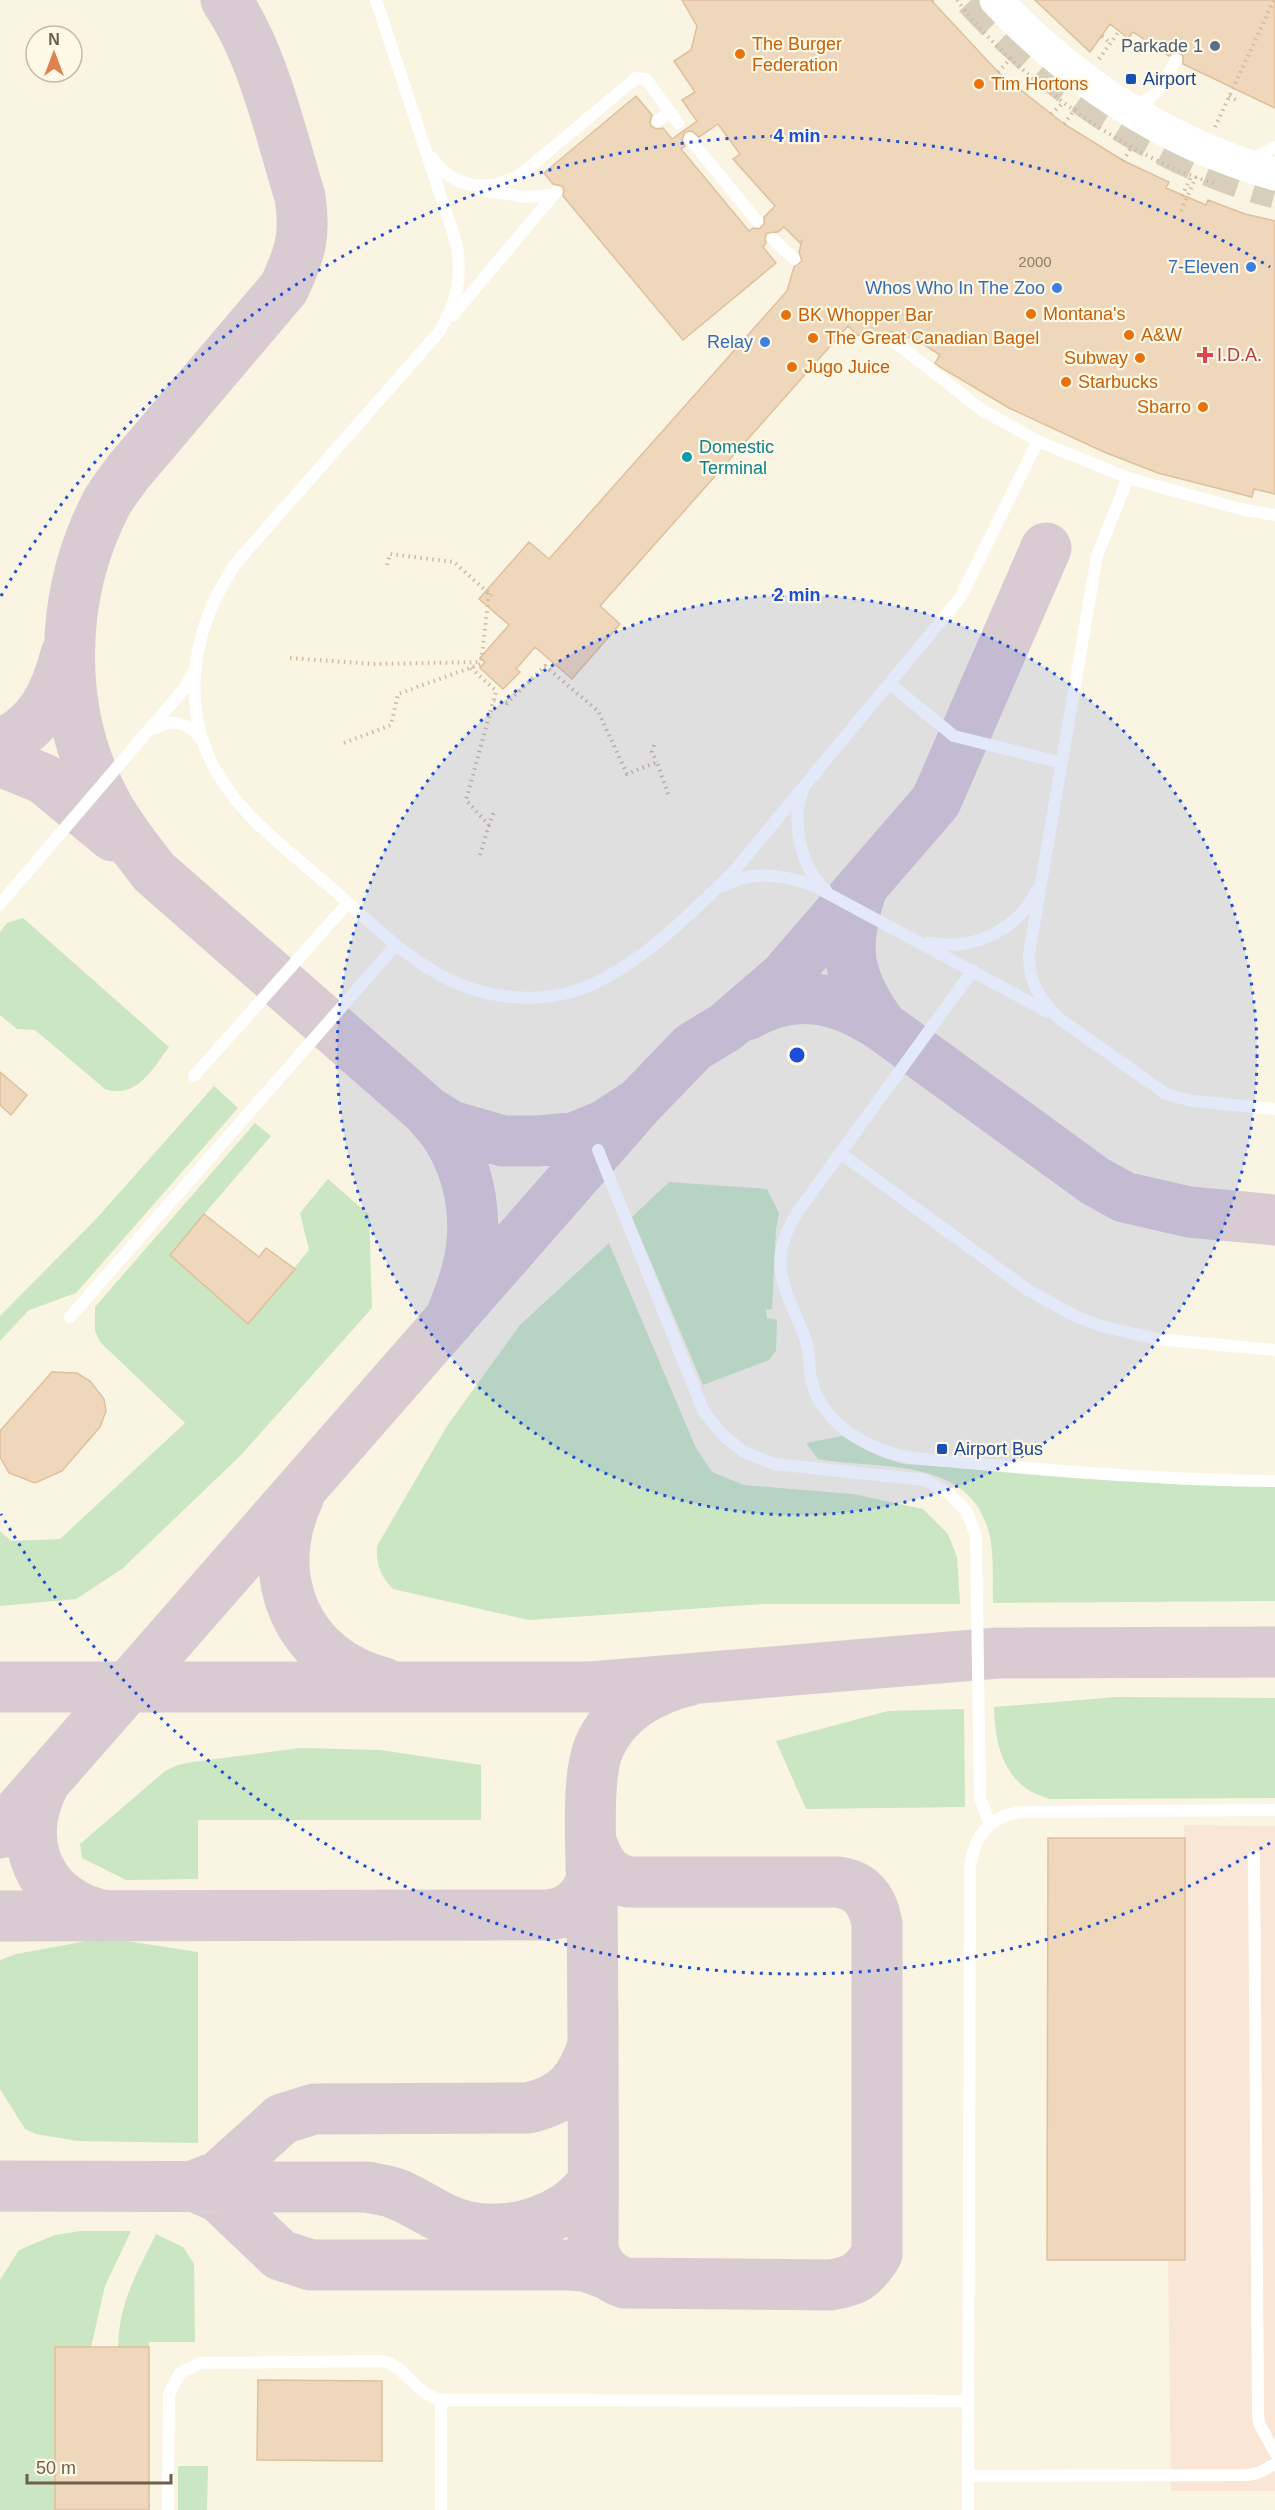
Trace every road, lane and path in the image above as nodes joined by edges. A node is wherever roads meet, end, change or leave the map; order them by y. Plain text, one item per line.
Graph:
1 (376, 0) edge
2 (996, 0) edge
3 (1274, 0) edge
4 (1120, 30) dead end
5 (1102, 36) dead end
6 (1111, 43) junction
7 (1019, 49) dead end
8 (1176, 60) dead end
9 (1097, 62) dead end
10 (998, 72) dead end
11 (1229, 96) junction
12 (1236, 99) dead end
13 (1098, 100) junction
14 (1064, 102) dead end
15 (670, 111) junction
16 (1051, 114) dead end
17 (658, 121) dead end
18 (678, 123) dead end
19 (1064, 124) dead end
20 (1213, 129) dead end
21 (1222, 132) dead end
22 (1210, 136) dead end
23 (690, 140) dead end
24 (1132, 146) dead end
25 (1275, 147) edge
26 (427, 151) junction
27 (1124, 161) dead end
28 (1244, 164) junction
29 (1197, 166) dead end
30 (1275, 174) edge
31 (1196, 176) dead end
32 (465, 184) junction
33 (1182, 196) dead end
34 (1181, 211) dead end
35 (758, 221) dead end
36 (773, 238) dead end
37 (794, 259) dead end
38 (439, 332) junction
39 (891, 339) dead end
40 (1038, 441) junction
41 (1128, 478) junction
42 (1275, 515) edge
43 (387, 565) dead end
44 (196, 658) junction
45 (290, 658) dead end
46 (479, 662) junction
47 (471, 668) junction
48 (890, 684) junction
49 (494, 700) junction
50 (143, 737) junction
51 (344, 742) dead end
52 (654, 745) dead end
53 (205, 747) junction
54 (657, 762) junction
55 (1062, 763) junction
56 (808, 780) junction
57 (668, 794) dead end
58 (495, 809) dead end
59 (489, 825) junction
60 (480, 855) dead end
61 (1041, 881) junction
62 (830, 893) junction
63 (708, 897) junction
64 (348, 903) junction
65 (0, 904) edge
66 (914, 939) junction
67 (396, 945) junction
68 (974, 970) junction
69 (1060, 1019) junction
70 (194, 1076) dead end
71 (1275, 1109) edge
72 (598, 1150) dead end
73 (840, 1153) junction
74 (70, 1317) dead end
75 (1275, 1350) edge
76 (1275, 1481) edge
77 (1275, 1810) edge
78 (990, 1824) junction
79 (1254, 1856) dead end
80 (441, 2400) junction
81 (968, 2401) junction
82 (1275, 2453) edge
83 (1275, 2464) edge
84 (968, 2476) junction
85 (168, 2510) edge
86 (441, 2510) edge
87 (968, 2510) edge

1 - 26 lane
2 - 13 main road
3 - 11 path
4 - 6 path
5 - 6 path
6 - 9 path
7 - 10 path
8 - 13 lane
11 - 12 path
11 - 22 path
13 - 19 path
13 - 28 main road
14 - 16 path
15 - 17 lane
15 - 18 lane
15 - 32 lane
20 - 21 path
23 - 35 lane
24 - 27 path
25 - 28 lane
26 - 32 lane
26 - 38 lane
28 - 30 main road
29 - 33 path
31 - 34 path
32 - 38 lane
36 - 37 lane
38 - 44 lane
39 - 40 lane
40 - 41 lane
40 - 48 lane
41 - 42 lane
41 - 55 lane
43 - 46 path
44 - 50 lane
44 - 53 lane
45 - 46 path
46 - 47 path
47 - 49 path
47 - 51 path
48 - 55 lane
48 - 56 lane
49 - 54 path
49 - 59 path
50 - 53 lane
50 - 65 lane
52 - 54 path
53 - 64 lane
54 - 57 path
55 - 61 lane
56 - 62 lane
56 - 63 lane
58 - 59 path
59 - 60 path
61 - 66 lane
61 - 69 lane
62 - 63 lane
62 - 66 lane
63 - 67 lane
64 - 67 lane
64 - 70 lane
66 - 68 lane
67 - 74 lane
68 - 69 lane
68 - 73 lane
69 - 71 lane
72 - 78 lane
73 - 75 lane
73 - 76 lane
77 - 78 lane
78 - 81 lane
79 - 82 lane
80 - 81 lane
80 - 85 lane
80 - 86 lane
81 - 84 lane
83 - 84 lane
84 - 87 lane

